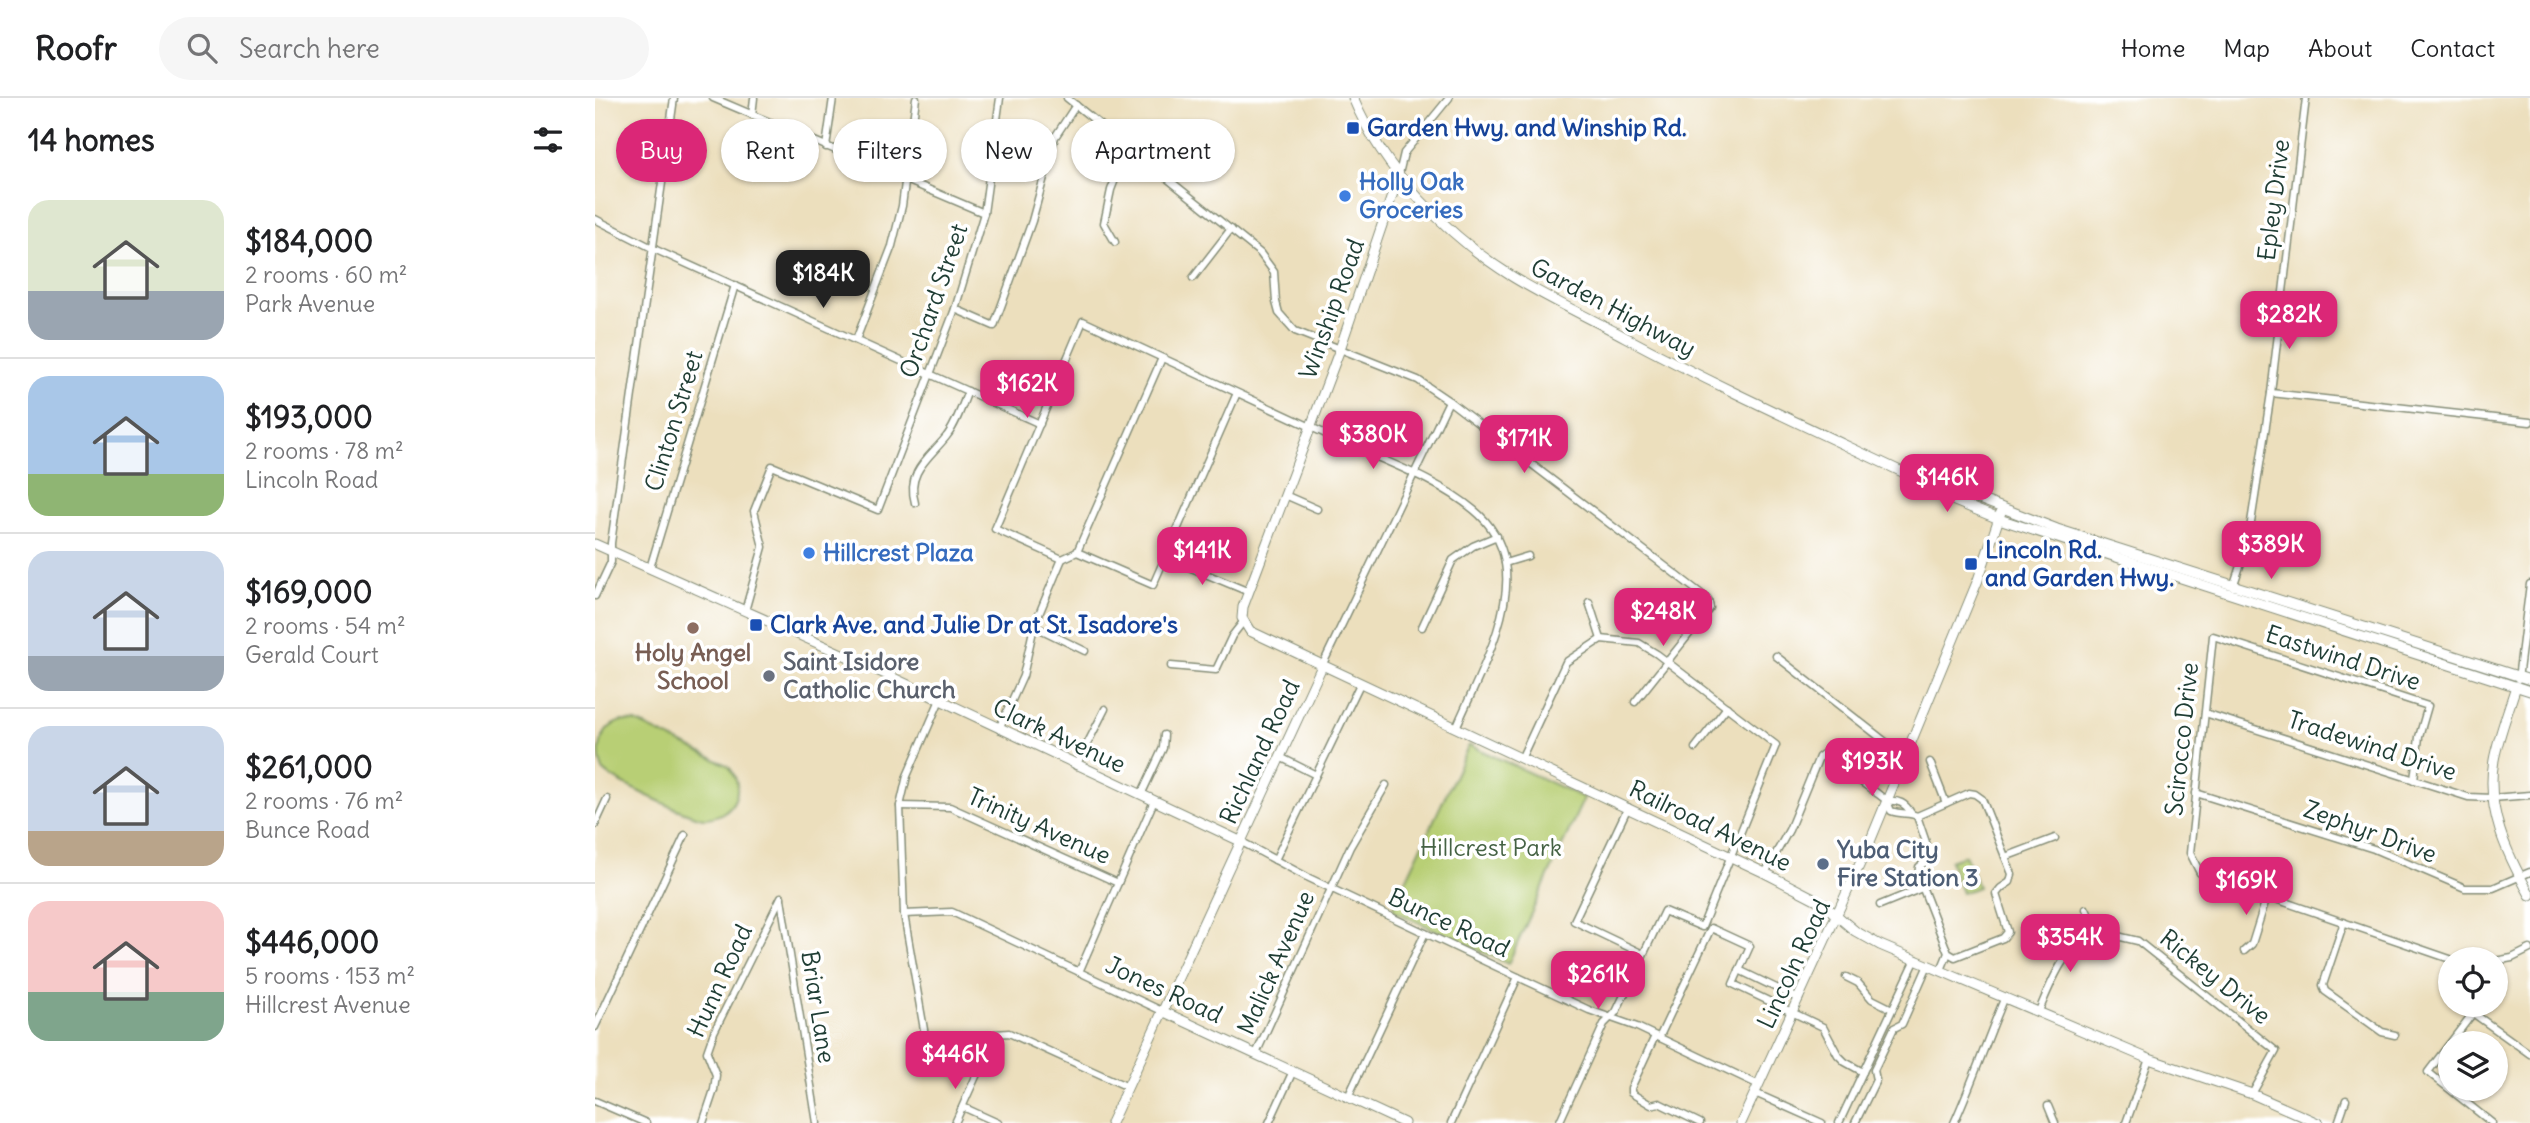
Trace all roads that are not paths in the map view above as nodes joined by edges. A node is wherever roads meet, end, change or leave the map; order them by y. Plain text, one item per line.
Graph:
1 (674, 98) edge
2 (713, 98) edge
3 (754, 98) edge
4 (833, 98) edge
5 (916, 98) edge
6 (1000, 98) edge
7 (1067, 98) edge
8 (1353, 98) edge
9 (1449, 98) edge
10 (2306, 98) edge
11 (1076, 105) junction
12 (752, 115) junction
13 (914, 119) edge
14 (1094, 119) edge
15 (827, 147) junction
16 (833, 150) edge
17 (1399, 175) junction
18 (906, 182) joint
19 (1114, 182) edge
20 (1173, 182) edge
21 (984, 214) junction
22 (595, 219) edge
23 (1231, 229) junction
24 (1115, 242) dead end
25 (654, 249) junction
26 (1193, 278) dead end
27 (735, 285) junction
28 (955, 309) junction
29 (856, 340) junction
30 (1340, 349) junction
31 (1162, 358) junction
32 (930, 374) junction
33 (968, 391) junction
34 (1237, 393) junction
35 (2270, 393) junction
36 (1449, 401) junction
37 (2530, 422) edge
38 (1040, 424) junction
39 (1310, 427) junction
40 (1413, 474) junction
41 (1915, 478) junction
42 (1285, 495) junction
43 (915, 503) dead end
44 (1317, 509) dead end
45 (2002, 509) junction
46 (1999, 519) junction
47 (1497, 536) junction
48 (595, 544) edge
49 (611, 551) junction
50 (1077, 552) junction
51 (1528, 556) dead end
52 (1165, 557) junction
53 (1062, 559) junction
54 (1505, 563) junction
55 (650, 568) junction
56 (2530, 583) edge
57 (2234, 585) junction
58 (1249, 592) junction
59 (2230, 595) junction
60 (595, 596) edge
61 (1589, 602) dead end
62 (745, 611) junction
63 (1243, 622) junction
64 (1034, 626) junction
65 (1422, 627) dead end
66 (2213, 636) joint
67 (1601, 639) junction
68 (1085, 651) dead end
69 (1776, 656) dead end
70 (1669, 662) junction
71 (1171, 666) dead end
72 (1322, 666) junction
73 (2519, 676) junction
74 (2530, 680) edge
75 (1360, 684) junction
76 (2516, 686) junction
77 (2530, 691) edge
78 (939, 702) junction
79 (1635, 702) dead end
80 (1727, 707) junction
81 (1105, 709) dead end
82 (2204, 713) junction
83 (1455, 728) junction
84 (999, 729) junction
85 (1164, 735) dead end
86 (1695, 747) dead end
87 (1279, 757) junction
88 (1905, 757) junction
89 (1521, 759) junction
90 (1930, 762) dead end
91 (1076, 766) junction
92 (1316, 775) junction
93 (2414, 780) junction
94 (1386, 785) dead end
95 (2196, 793) junction
96 (1141, 795) junction
97 (2530, 795) edge
98 (2492, 798) junction
99 (607, 799) dead end
100 (1154, 801) junction
101 (1887, 802) junction
102 (1946, 803) junction
103 (900, 806) junction
104 (1628, 807) junction
105 (1914, 814) junction
106 (595, 825) edge
107 (685, 835) dead end
108 (2055, 838) dead end
109 (1240, 841) junction
110 (1731, 856) junction
111 (2005, 857) junction
112 (1275, 860) junction
113 (2530, 872) edge
114 (1765, 873) junction
115 (2520, 877) junction
116 (1118, 883) junction
117 (1331, 888) junction
118 (1922, 888) junction
119 (2267, 895) junction
120 (2530, 895) edge
121 (781, 897) joint
122 (1880, 905) dead end
123 (2086, 909) dead end
124 (904, 914) junction
125 (1837, 916) junction
126 (2344, 922) junction
127 (2096, 931) junction
128 (1425, 933) junction
129 (2530, 949) edge
130 (2243, 951) dead end
131 (1643, 954) junction
132 (1952, 955) junction
133 (2438, 955) edge
134 (2508, 959) edge
135 (1916, 960) junction
136 (1928, 965) junction
137 (1739, 970) junction
138 (1079, 972) junction
139 (1945, 972) junction
140 (1518, 977) junction
141 (1846, 977) dead end
142 (2005, 997) junction
143 (1799, 999) junction
144 (1892, 1009) junction
145 (1162, 1011) junction
146 (2039, 1011) junction
147 (1793, 1012) junction
148 (1611, 1017) junction
149 (595, 1027) edge
150 (2395, 1035) dead end
151 (1657, 1037) junction
152 (1256, 1054) junction
153 (2530, 1054) edge
154 (2149, 1059) junction
155 (979, 1070) junction
156 (1293, 1071) junction
157 (1863, 1072) junction
158 (1128, 1087) junction
159 (1757, 1089) junction
160 (2252, 1094) junction
161 (1348, 1097) junction
162 (2346, 1100) dead end
163 (595, 1101) edge
164 (2048, 1106) dead end
165 (963, 1107) junction
166 (646, 1123) edge
167 (703, 1123) edge
168 (817, 1123) edge
169 (955, 1123) edge
170 (998, 1123) edge
171 (1111, 1123) edge
172 (1269, 1123) edge
173 (1404, 1123) edge
174 (1451, 1123) edge
175 (1559, 1123) edge
176 (1700, 1123) edge
177 (1741, 1123) edge
178 (1822, 1123) edge
179 (1839, 1123) edge
180 (1855, 1123) edge
181 (1954, 1123) edge
182 (2055, 1123) edge
183 (2126, 1123) edge
184 (2318, 1123) edge
185 (2338, 1123) edge
186 (2492, 1123) edge

1 - 25 street
2 - 12 street
3 - 12 street
4 - 15 street
5 - 13 street
6 - 21 street, Orchard Street
7 - 11 street
8 - 17 street, Garden Highway
9 - 17 street, Winship Road
10 - 35 street, Epley Drive
11 - 14 street
11 - 28 street
12 - 15 street
15 - 16 street
17 - 30 street, Winship Road
17 - 41 street, Garden Highway
18 - 21 street
18 - 29 street
19 - 24 street
20 - 23 street
21 - 28 street, Orchard Street
22 - 25 street
23 - 26 street
23 - 30 street
25 - 27 street
25 - 49 street
27 - 29 street
27 - 55 street, Clinton Street
28 - 32 street, Orchard Street
29 - 32 street
30 - 36 street
30 - 39 street, Winship Road
31 - 34 street
31 - 38 street
31 - 50 street
32 - 33 street
32 - 62 street, Orchard Street
33 - 38 street
33 - 43 street
34 - 39 street
34 - 52 street
35 - 37 street
35 - 57 street, Epley Drive
36 - 40 street, Richland Road
36 - 70 street
38 - 53 street
39 - 40 street
39 - 42 street, Winship Road
40 - 47 street
40 - 72 street, Richland Road
41 - 45 street, Garden Highway
41 - 46 street, Garden Highway
42 - 44 street
42 - 58 street, Winship Road
45 - 46 street, Lincoln Road
45 - 57 street, Garden Highway
46 - 59 street, Garden Highway
46 - 88 street, Lincoln Road
47 - 54 street
47 - 65 street
48 - 49 street, Clark Avenue
49 - 55 street, Clark Avenue
49 - 60 street
50 - 52 street
50 - 53 street
51 - 54 street
52 - 58 street
53 - 64 street
54 - 83 street
55 - 62 street, Clark Avenue
56 - 73 street
57 - 59 street, Epley Drive
57 - 73 street, Garden Highway
58 - 63 street, Winship Road
59 - 76 street, Garden Highway
61 - 67 street
62 - 78 street, Clark Avenue
63 - 71 street
63 - 72 street, Railroad Avenue
64 - 68 street
64 - 84 street
66 - 82 street, Scirocco Drive
66 - 93 street, Eastwind Drive
67 - 70 street
67 - 89 street
69 - 88 street
70 - 79 street
70 - 80 street
72 - 75 street, Railroad Avenue
72 - 87 street, Richland Road
73 - 74 street, Garden Highway
73 - 76 street
75 - 83 street, Railroad Avenue
75 - 92 street
76 - 77 street, Garden Highway
76 - 98 street
78 - 84 street, Clark Avenue
78 - 103 street
80 - 86 street
80 - 110 street
81 - 91 street
82 - 93 street, Tradewind Drive
82 - 95 street, Scirocco Drive
83 - 89 street, Railroad Avenue
84 - 91 street, Clark Avenue
85 - 96 street
87 - 92 street
87 - 109 street, Richland Road
88 - 101 street, Lincoln Road
89 - 104 street, Railroad Avenue
90 - 102 street
91 - 96 street, Clark Avenue
92 - 112 street
93 - 98 street, Tradewind Drive
94 - 117 street, Malick Avenue
95 - 115 street, Zephyr Drive
95 - 119 street, Scirocco Drive
96 - 100 street, Clark Avenue
97 - 98 street, Tradewind Drive
98 - 115 street
99 - 106 street
100 - 109 street, Clark Avenue
100 - 116 street
101 - 105 street
101 - 105 street
101 - 114 street
101 - 125 street, Lincoln Road
102 - 105 street
102 - 111 street
103 - 116 street, Trinity Avenue
103 - 124 street
104 - 110 street, Railroad Avenue
104 - 131 street
105 - 118 street
107 - 149 street
108 - 111 street
109 - 112 street, Bunce Road
109 - 145 street, Richland Road
110 - 114 street, Railroad Avenue
110 - 131 street
111 - 132 street
112 - 117 street, Bunce Road
113 - 115 street, Zephyr Drive
114 - 125 street, Railroad Avenue
115 - 120 street
116 - 138 street
117 - 128 street, Bunce Road
117 - 152 street, Malick Avenue
118 - 122 street
118 - 132 street
119 - 126 street, Scirocco Drive
119 - 130 street
121 - 167 street, Hunn Road
121 - 168 street, Briar Lane
123 - 127 street
124 - 138 street, Jones Road
124 - 155 street
125 - 135 street, Railroad Avenue
125 - 143 street, Lincoln Road
126 - 133 street, Scirocco Drive
126 - 150 street
127 - 146 street
127 - 160 street, Rickey Drive
128 - 140 street, Bunce Road
128 - 161 street
129 - 134 street
131 - 148 street
132 - 139 street
135 - 136 street, Railroad Avenue
135 - 144 street
136 - 139 street, Railroad Avenue
136 - 180 street
137 - 143 street
137 - 147 street
137 - 151 street
138 - 145 street, Jones Road
139 - 142 street, Railroad Avenue
140 - 148 street, Bunce Road
140 - 174 street
141 - 144 street
142 - 146 street, Railroad Avenue
142 - 181 street
143 - 147 street, Lincoln Road
144 - 157 street
145 - 152 street, Jones Road
145 - 158 street, Richland Road
146 - 154 street, Railroad Avenue
147 - 157 street
147 - 159 street, Lincoln Road
148 - 151 street, Bunce Road
148 - 175 street
151 - 159 street, Bunce Road
151 - 176 street
152 - 156 street, Jones Road
153 - 186 street
154 - 160 street, Railroad Avenue
154 - 183 street
155 - 158 street
155 - 165 street
156 - 161 street, Jones Road
156 - 172 street
157 - 179 street
158 - 171 street, Richland Road
159 - 177 street, Lincoln Road
159 - 178 street, Bunce Road
160 - 184 street, Railroad Avenue
161 - 173 street, Jones Road
162 - 185 street
163 - 166 street
164 - 182 street
165 - 169 street
165 - 170 street

